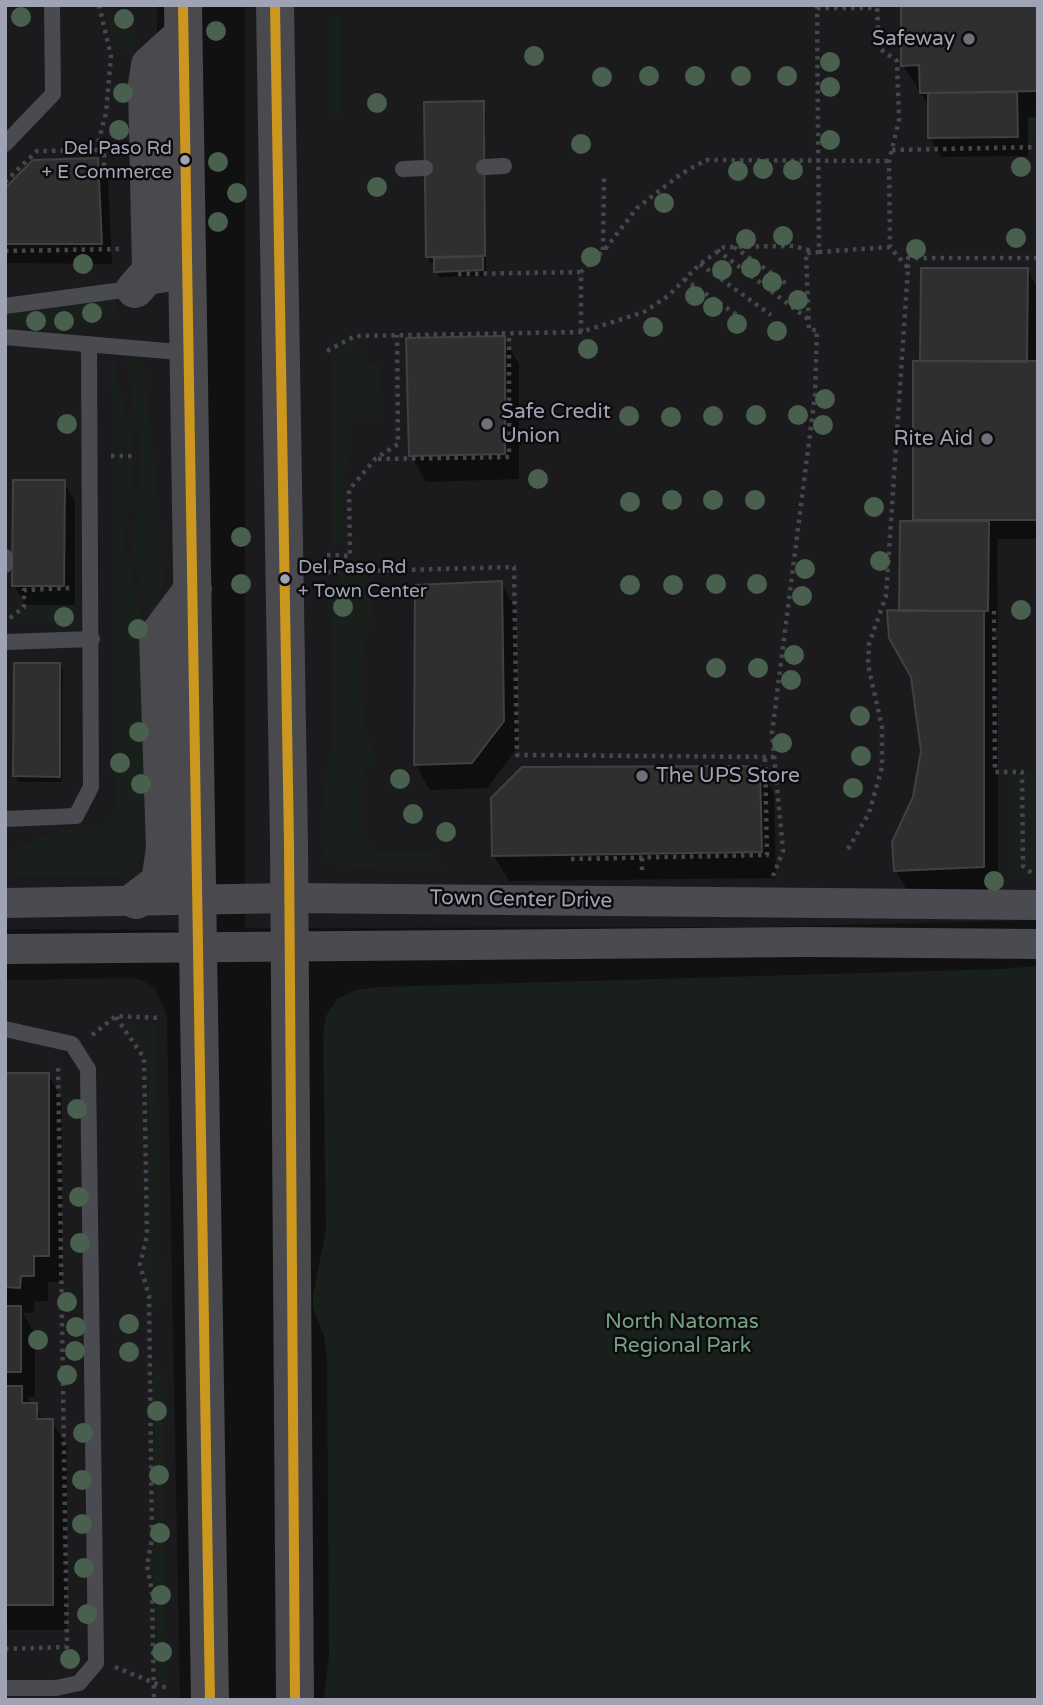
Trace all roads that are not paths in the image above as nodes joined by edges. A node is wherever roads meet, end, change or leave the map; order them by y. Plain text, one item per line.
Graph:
1 (52, 5) edge
2 (275, 5) edge
3 (183, 20) edge
4 (5, 144) edge
5 (504, 166) dead end
6 (484, 167) dead end
7 (425, 168) dead end
8 (403, 169) dead end
9 (189, 281) junction
10 (135, 289) junction
11 (5, 306) edge
12 (5, 337) edge
13 (89, 344) junction
14 (190, 352) junction
15 (5, 557) edge
16 (5, 565) edge
17 (193, 589) junction
18 (92, 639) junction
19 (5, 642) edge
20 (5, 819) edge
21 (198, 898) junction
22 (290, 898) junction
23 (136, 900) junction
24 (5, 903) edge
25 (1038, 905) edge
26 (1038, 944) edge
27 (290, 945) junction
28 (199, 946) junction
29 (5, 949) edge
30 (5, 1029) edge
31 (5, 1688) edge
32 (210, 1700) edge
33 (295, 1700) edge

1 - 4 lane
2 - 22 main road
3 - 9 main road
3 - 10 main road
5 - 6 lane
7 - 8 lane
9 - 10 lane
9 - 14 main road
10 - 11 lane
12 - 13 lane
13 - 14 lane
13 - 18 lane
14 - 17 main road
15 - 16 lane
17 - 21 main road
17 - 23 main road
18 - 19 lane
18 - 20 lane
21 - 22 street, Town Center Drive
21 - 23 street, Town Center Drive
21 - 28 main road
22 - 25 street, Town Center Drive
22 - 27 main road
23 - 24 street, Town Center Drive
26 - 27 street, Town Center Drive
27 - 28 street, Town Center Drive
27 - 33 main road
28 - 29 street, Town Center Drive
28 - 32 main road
30 - 31 lane

